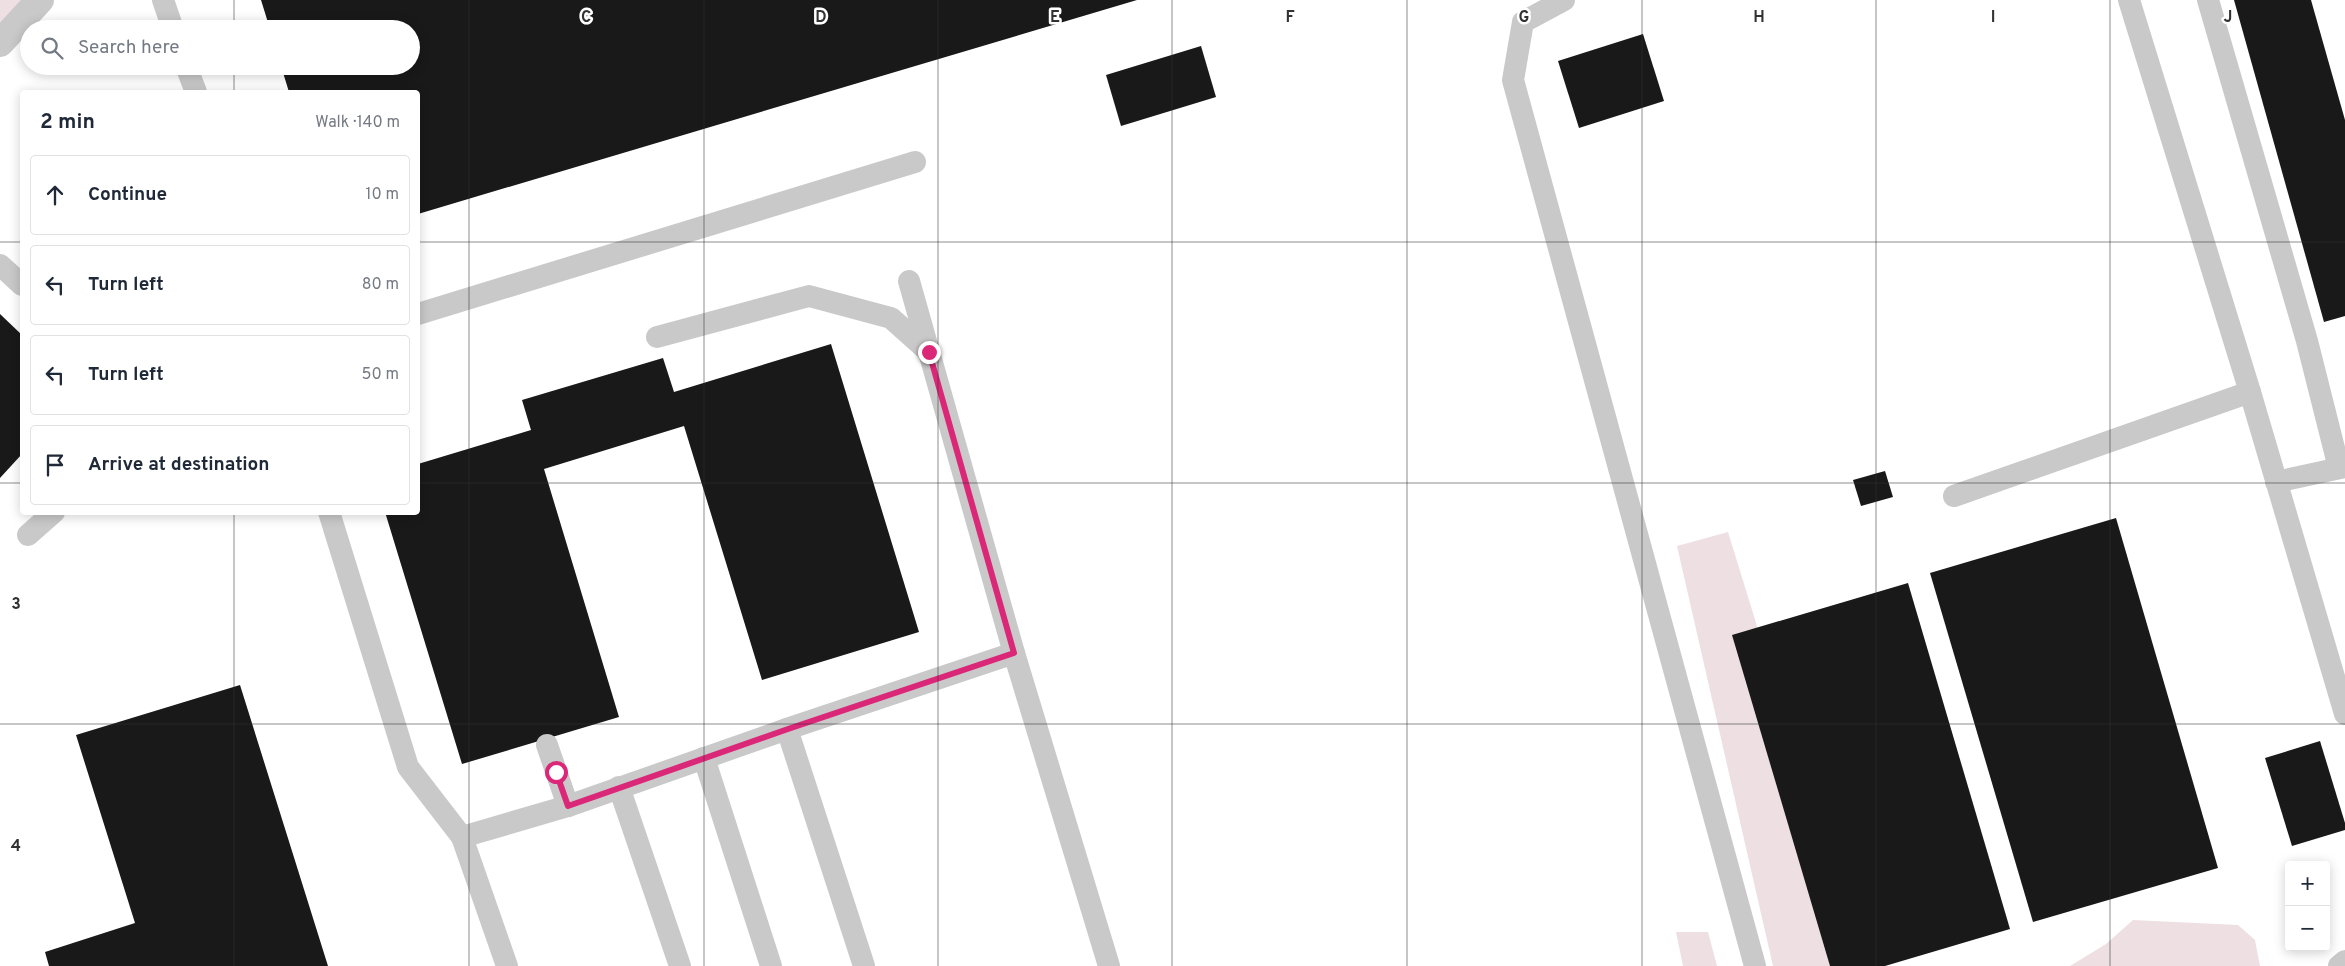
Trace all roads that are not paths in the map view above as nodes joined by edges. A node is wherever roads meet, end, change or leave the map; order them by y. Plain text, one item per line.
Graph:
1 (40, 0) edge
2 (163, 0) edge
3 (1564, 0) edge
4 (2129, 0) edge
5 (2208, 0) edge
6 (21, 20) edge
7 (170, 20) edge
8 (20, 22) edge
9 (0, 43) edge
10 (189, 75) edge
11 (195, 90) edge
12 (915, 162) dead end
13 (0, 265) edge
14 (909, 281) dead end
15 (20, 283) edge
16 (420, 313) edge
17 (656, 337) dead end
18 (929, 352) junction
19 (2250, 392) junction
20 (2342, 468) edge
21 (2276, 482) junction
22 (1954, 496) dead end
23 (51, 515) edge
24 (330, 515) edge
25 (28, 535) dead end
26 (1014, 653) junction
27 (2345, 714) edge
28 (788, 729) junction
29 (547, 745) dead end
30 (704, 758) junction
31 (619, 787) junction
32 (568, 806) junction
33 (462, 837) junction
34 (2345, 961) edge
35 (507, 966) edge
36 (680, 966) edge
37 (771, 966) edge
38 (864, 966) edge
39 (1109, 966) edge
40 (1755, 966) edge
41 (2339, 966) edge

1 - 6 street
2 - 7 lane
3 - 40 lane
4 - 19 lane
5 - 20 lane
8 - 9 street
10 - 11 lane
12 - 16 lane
13 - 15 lane
14 - 18 lane
17 - 18 lane
18 - 26 lane
19 - 21 lane
19 - 22 lane
20 - 21 lane
21 - 27 lane
23 - 25 lane
24 - 33 lane
26 - 28 lane
26 - 39 lane
28 - 30 lane
28 - 38 lane
29 - 32 lane
30 - 31 lane
30 - 37 lane
31 - 32 lane
31 - 36 lane
32 - 33 lane
33 - 35 lane
34 - 41 lane

